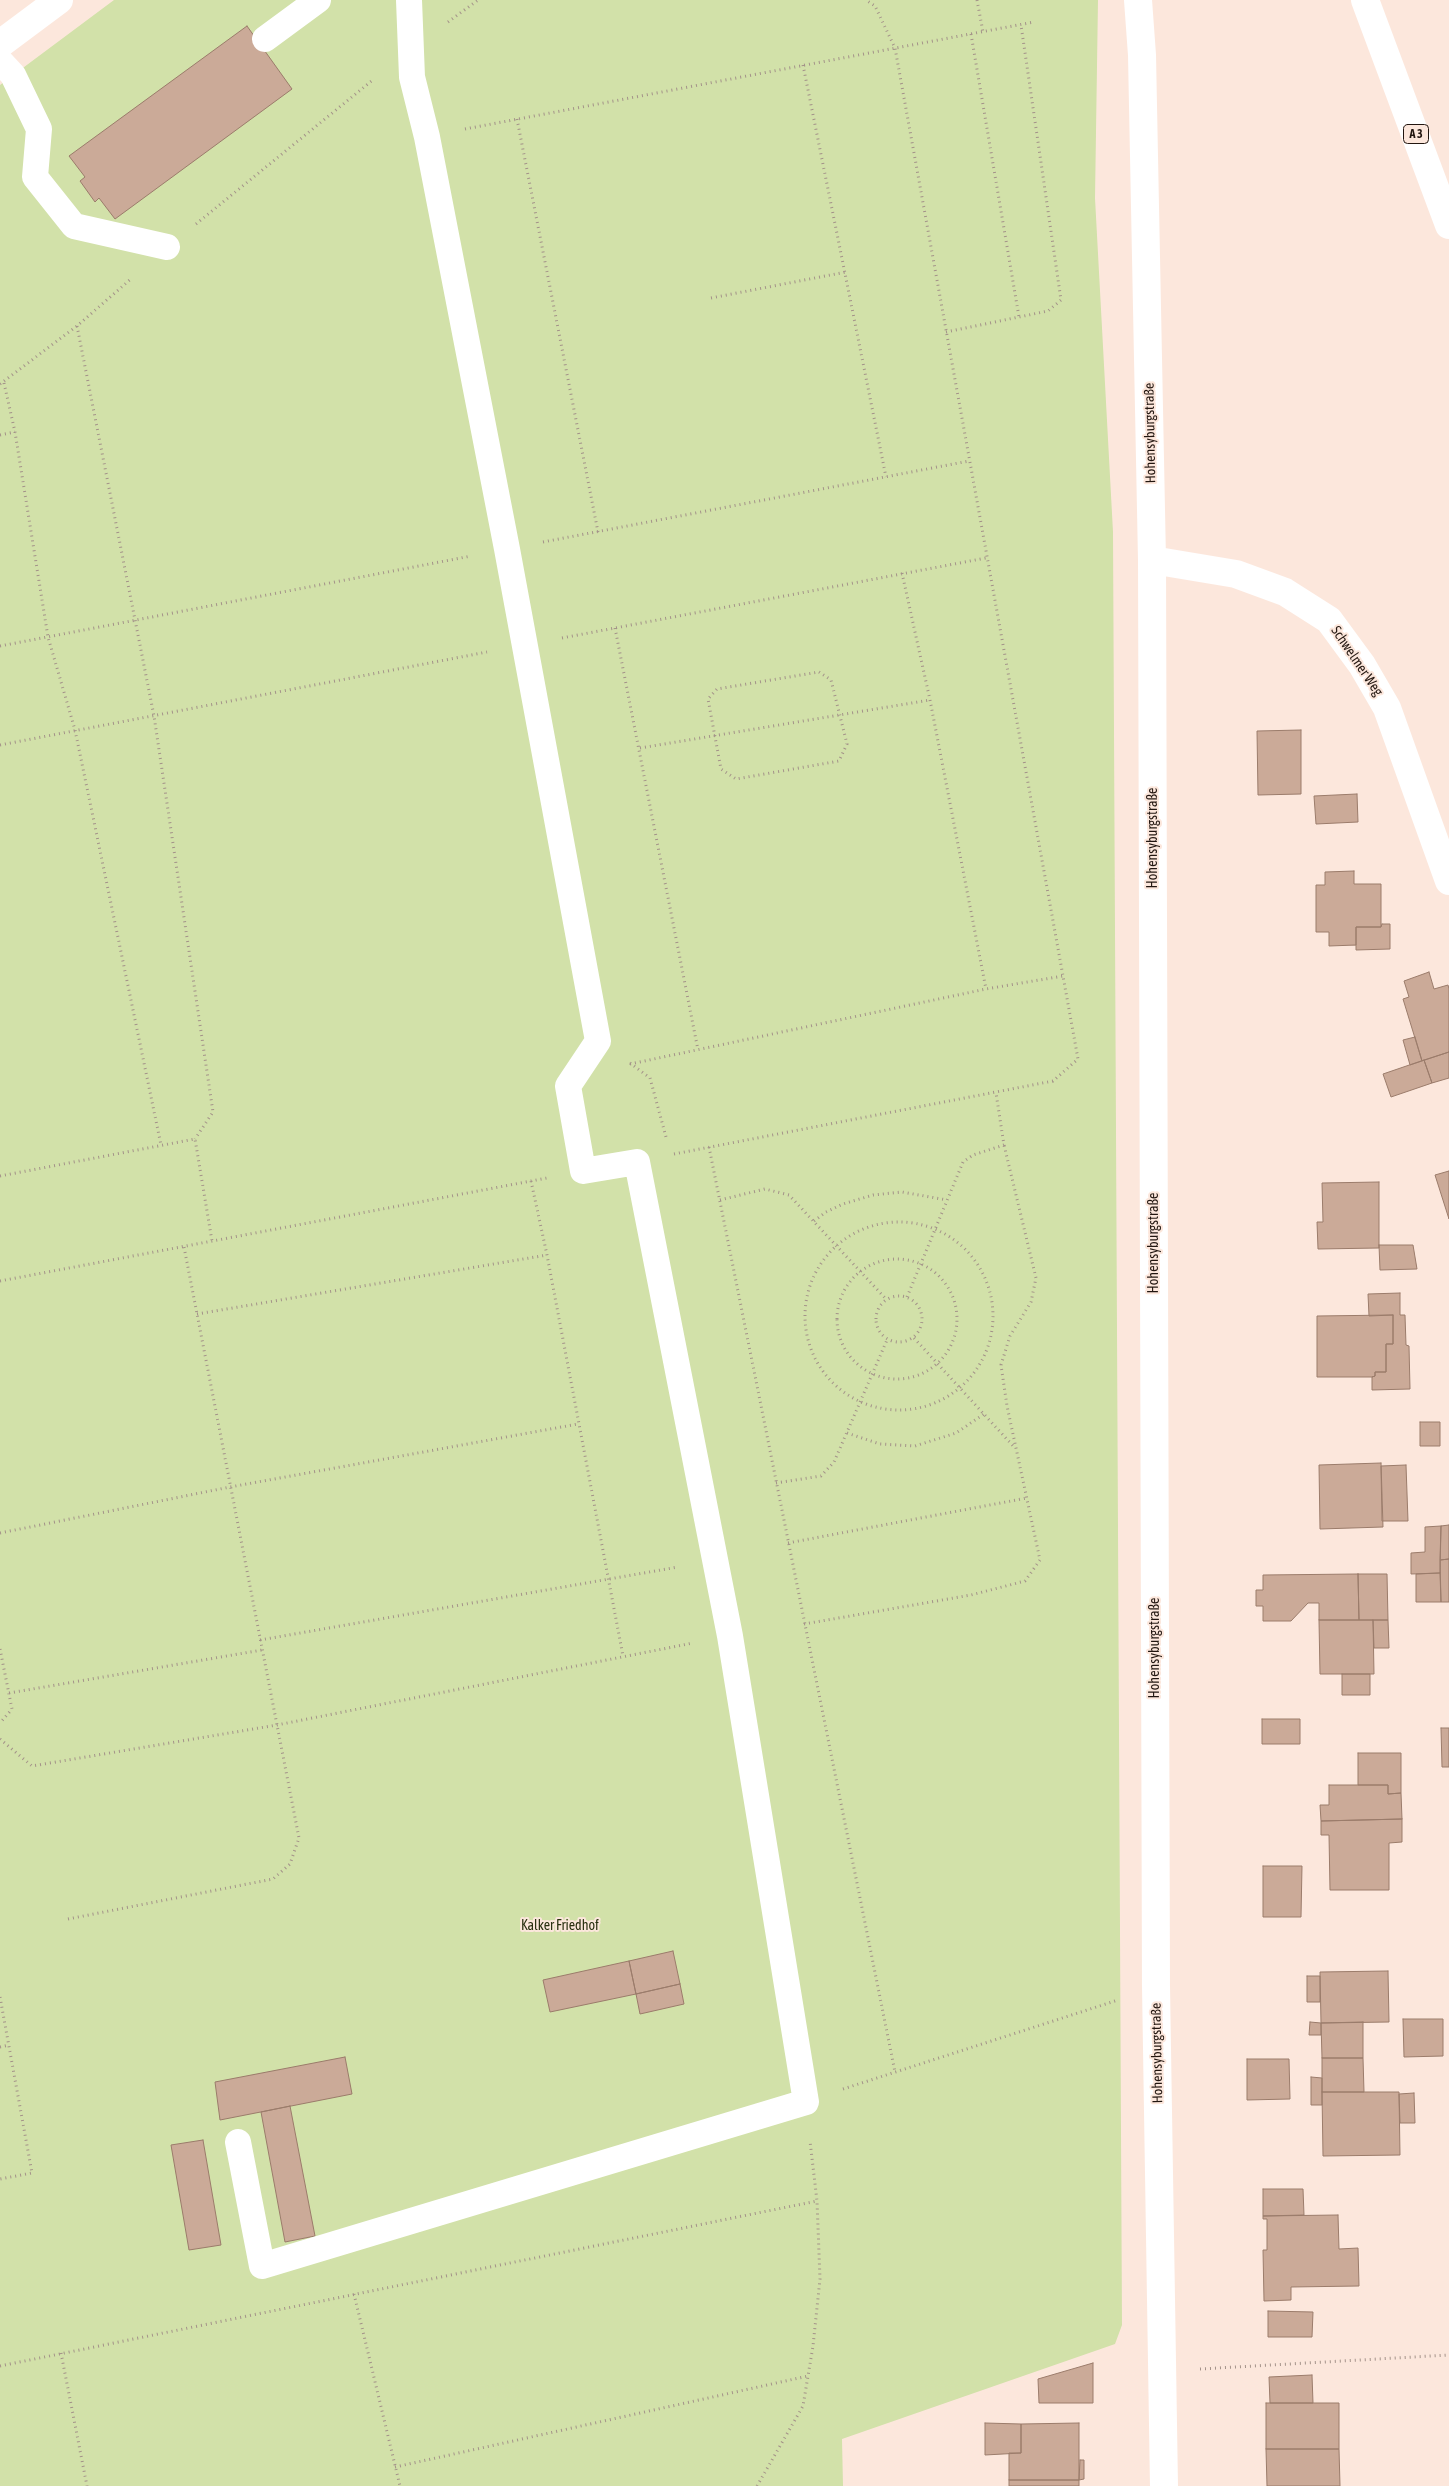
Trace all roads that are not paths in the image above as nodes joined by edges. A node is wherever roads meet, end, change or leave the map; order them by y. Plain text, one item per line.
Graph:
1 (59, 0) edge
2 (318, 0) edge
3 (409, 0) edge
4 (1138, 0) edge
5 (1364, 0) edge
6 (265, 39) dead end
7 (0, 44) edge
8 (0, 61) edge
9 (1449, 225) edge
10 (167, 247) road end
11 (1152, 560) junction
12 (1449, 881) edge
13 (238, 2142) dead end
14 (1164, 2486) edge

1 - 7 main road
2 - 6 lane
3 - 13 lane
4 - 11 main road, Hohensyburgstraße
5 - 9 main road, A 3
8 - 10 lane
11 - 12 main road, Schwelmer Weg
11 - 14 main road, Hohensyburgstraße

